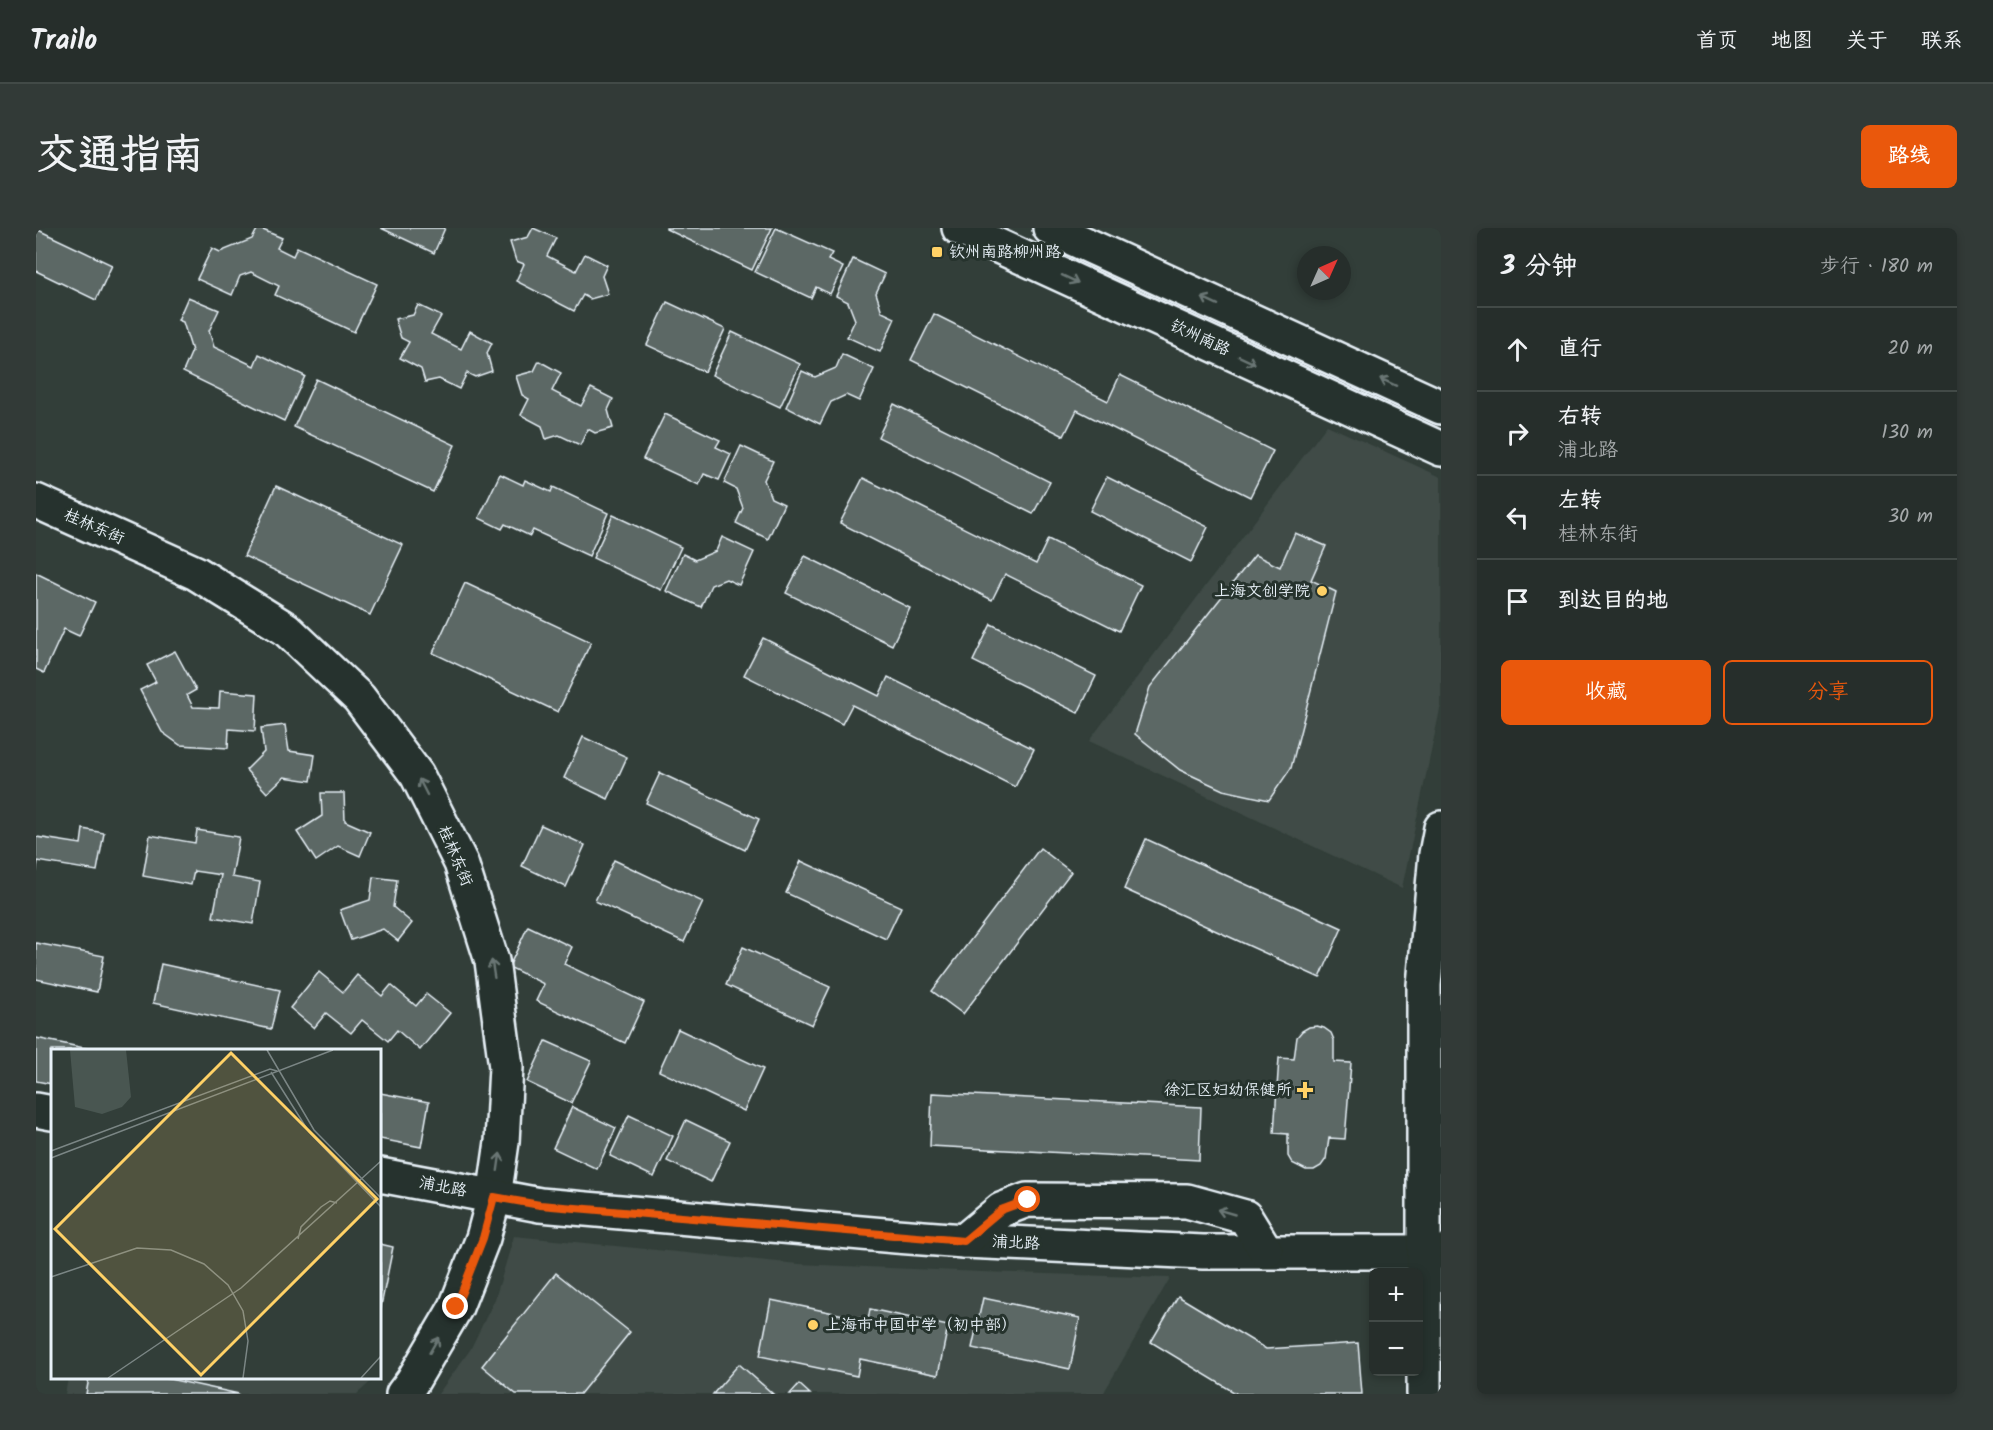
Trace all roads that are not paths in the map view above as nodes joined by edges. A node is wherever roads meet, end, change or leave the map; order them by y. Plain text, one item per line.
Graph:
1 (959, 228) edge
2 (1050, 228) edge
3 (1441, 406) edge
4 (1441, 449) edge
5 (36, 501) edge
6 (1441, 828) edge
7 (36, 1110) edge
8 (51, 1113) edge
9 (381, 1175) edge
10 (494, 1197) junction
11 (964, 1241) junction
12 (1266, 1251) junction
13 (1433, 1252) edge
14 (403, 1394) edge
15 (1424, 1394) edge

1 -> 4 street, 钦州南路
3 -> 2 street
10 -> 5 street, 桂林东街
6 - 13 street
7 - 8 street
9 - 10 street, 浦北路
10 - 11 street, 浦北路
14 -> 10 street, 桂林东街
11 - 12 street, 浦北路
12 -> 11 street
12 - 13 street, 浦北路
13 - 15 street

